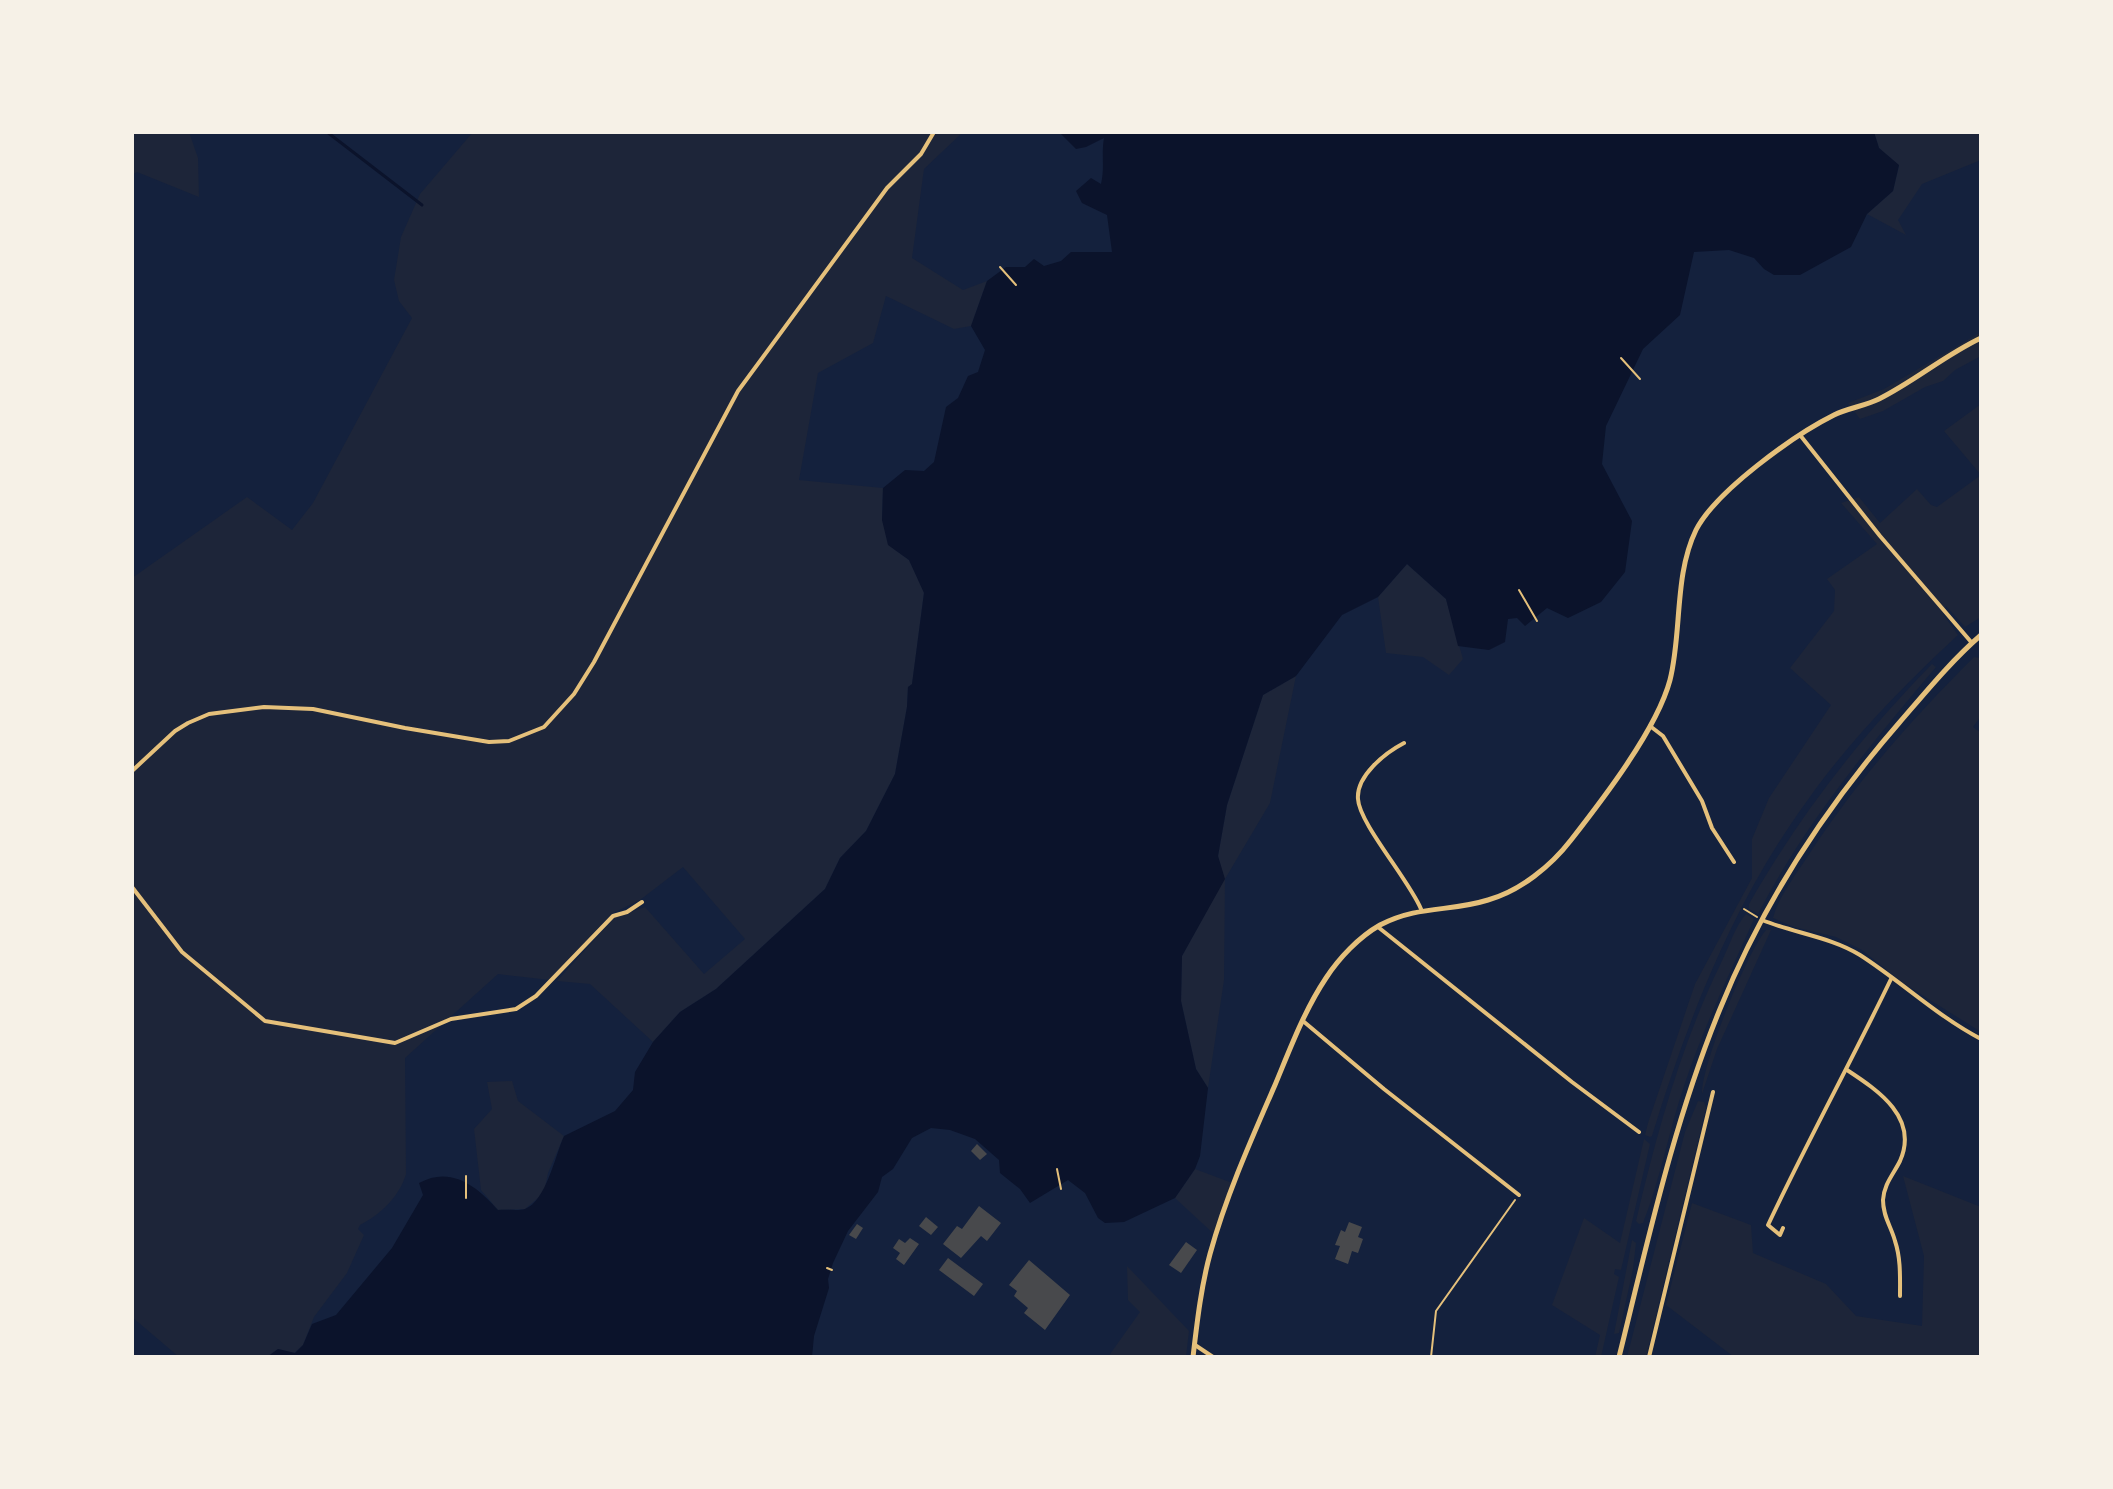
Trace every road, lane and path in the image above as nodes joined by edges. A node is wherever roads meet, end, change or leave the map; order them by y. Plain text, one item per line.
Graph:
1 (934, 132) edge
2 (1000, 267) dead end
3 (1016, 285) dead end
4 (1981, 338) edge
5 (1621, 358) dead end
6 (1640, 379) dead end
7 (1800, 435) junction
8 (1519, 590) dead end
9 (1537, 621) dead end
10 (1981, 635) edge
11 (1972, 643) junction
12 (1650, 726) junction
13 (1404, 743) dead end
14 (132, 771) edge
15 (1734, 862) dead end
16 (132, 887) edge
17 (642, 902) dead end
18 (1421, 909) junction
19 (1744, 909) dead end
20 (1762, 920) junction
21 (1378, 927) junction
22 (1891, 979) junction
23 (1303, 1021) junction
24 (1981, 1039) edge
25 (1847, 1070) junction
26 (1713, 1092) dead end
27 (1639, 1132) dead end
28 (1057, 1169) dead end
29 (466, 1176) dead end
30 (1061, 1189) dead end
31 (1519, 1195) joint
32 (466, 1198) dead end
33 (1783, 1228) dead end
34 (827, 1268) dead end
35 (832, 1270) dead end
36 (1900, 1296) dead end
37 (1195, 1345) junction
38 (1193, 1357) edge
39 (1213, 1357) edge
40 (1431, 1357) edge
41 (1619, 1357) edge
42 (1649, 1357) edge

1 - 14 street
2 - 3 path
4 - 7 street
5 - 6 path
7 - 11 street
7 - 12 street
8 - 9 path
10 - 11 street
11 - 20 street
12 - 15 street
12 - 18 street
13 - 18 street
16 - 17 street
18 - 21 street
19 - 20 path
20 - 22 street
20 - 41 street
21 - 23 street
21 - 27 street
22 - 24 street
22 - 25 street
23 - 31 street
23 - 37 street
25 - 33 street
25 - 36 street
26 - 42 street
28 - 30 path
29 - 32 path
31 - 40 path
34 - 35 path
37 - 38 street
37 - 39 street

